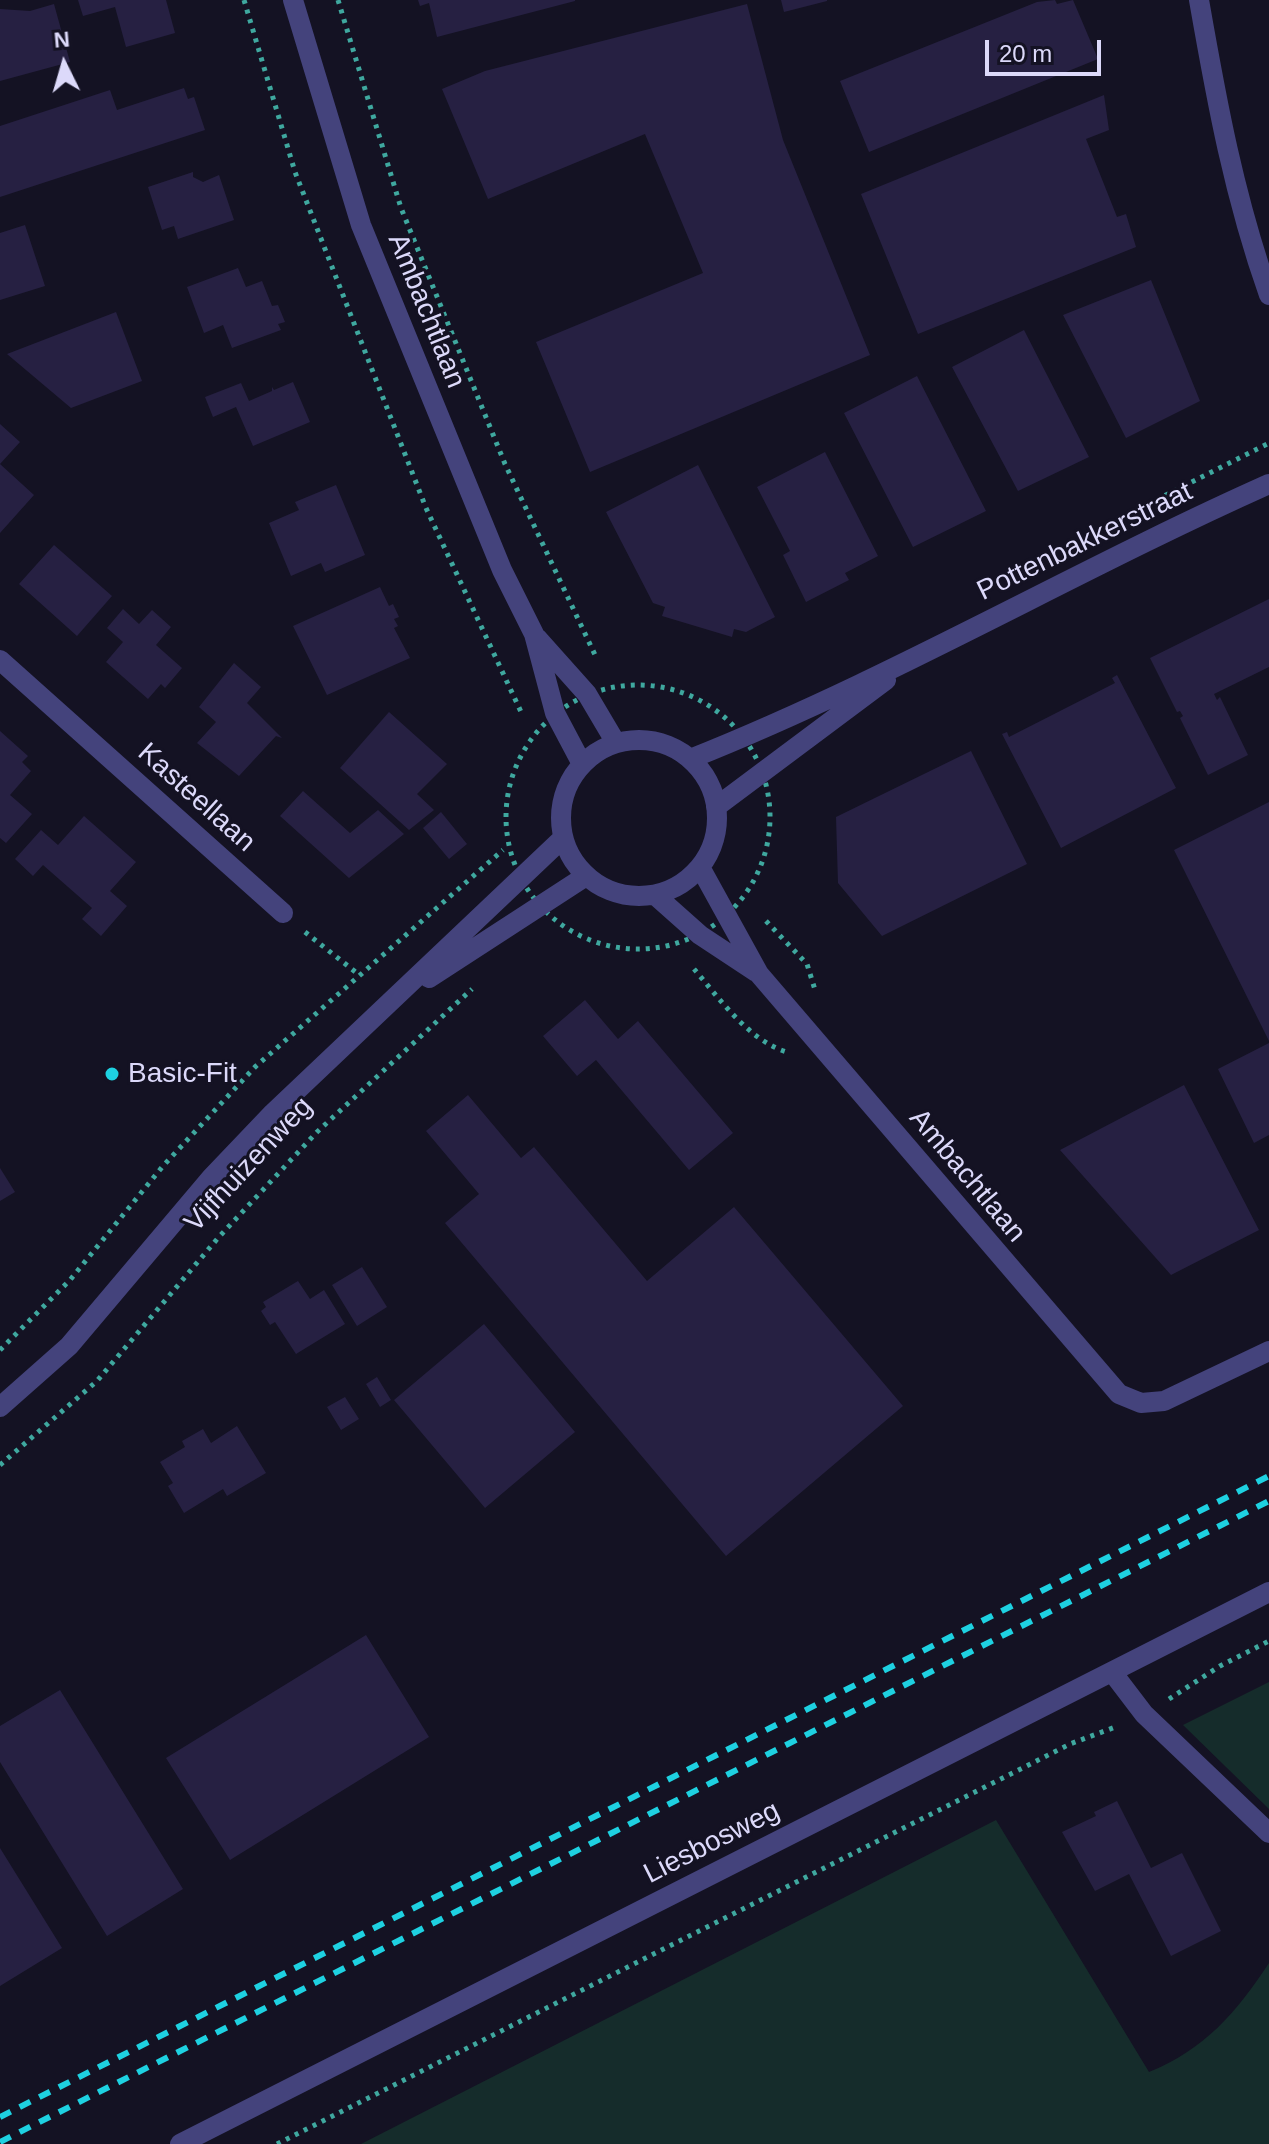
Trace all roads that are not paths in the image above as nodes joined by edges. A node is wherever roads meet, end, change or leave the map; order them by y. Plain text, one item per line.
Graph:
1 (293, 0) edge
2 (1199, 0) edge
3 (1269, 295) edge
4 (1269, 484) edge
5 (534, 634) junction
6 (926, 652) junction
7 (0, 660) edge
8 (616, 743) junction
9 (690, 759) junction
10 (582, 764) junction
11 (716, 807) junction
12 (563, 838) junction
13 (700, 867) junction
14 (586, 876) junction
15 (655, 895) junction
16 (283, 913) road end
17 (759, 974) junction
18 (386, 1007) junction
19 (1269, 1351) edge
20 (0, 1407) edge
21 (1269, 1592) edge
22 (1112, 1672) junction
23 (1269, 1833) edge
24 (180, 2144) edge

1 - 5 street, Ambachtlaan
2 - 3 street
4 - 6 street, Pottenbakkerstraat
5 - 8 street, Ambachtlaan
5 - 10 street, Ambachtlaan
6 - 9 street, Pottenbakkerstraat
6 - 11 street, Pottenbakkerstraat
7 - 16 street, Kasteellaan
8 - 9 street
8 - 10 street
9 - 11 street
10 - 12 street
11 - 13 street
12 - 14 street
12 - 18 street, Vijfhuizenweg
13 - 15 street
13 - 17 street, Ambachtlaan
14 - 15 street
14 - 18 street, Vijfhuizenweg
15 - 17 street, Ambachtlaan
17 - 19 street, Ambachtlaan
18 - 20 street, Vijfhuizenweg
21 - 22 street, Liesbosweg
22 - 23 street
22 - 24 street, Liesbosweg

